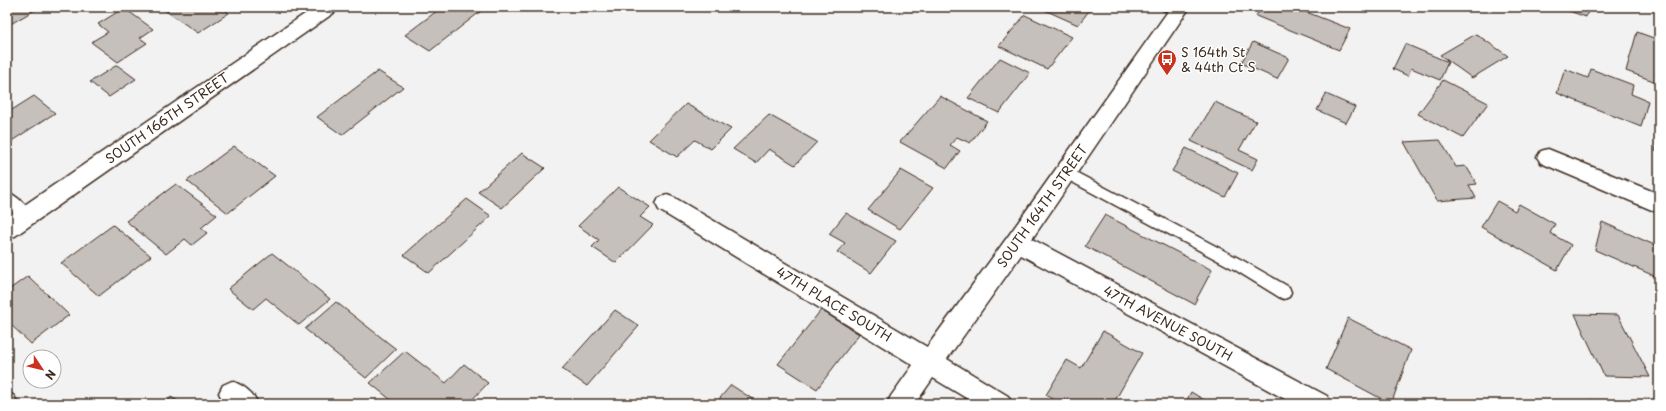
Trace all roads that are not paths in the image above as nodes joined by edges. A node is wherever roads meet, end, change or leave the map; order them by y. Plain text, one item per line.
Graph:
1 (328, 7) edge
2 (1175, 8) edge
3 (1548, 157) dead end
4 (1066, 172) junction
5 (7, 198) edge
6 (667, 204) dead end
7 (1659, 204) edge
8 (26, 216) junction
9 (7, 229) edge
10 (1018, 242) junction
11 (1284, 292) dead end
12 (931, 362) junction
13 (7, 400) edge
14 (11, 404) edge
15 (900, 404) edge
16 (999, 404) edge
17 (1318, 404) edge

1 - 8 street, SOUTH 166TH STREET
2 - 4 street, SOUTH 164TH STREET
3 - 7 street
4 - 10 street, SOUTH 164TH STREET
4 - 11 lane
5 - 8 lane
6 - 12 street, 47TH PLACE SOUTH
8 - 9 street, SOUTH 166TH STREET
10 - 12 street, SOUTH 164TH STREET
10 - 17 street, 47TH AVENUE SOUTH
12 - 15 street, SOUTH 164TH STREET
12 - 16 street, 47TH PLACE SOUTH
13 - 14 lane

